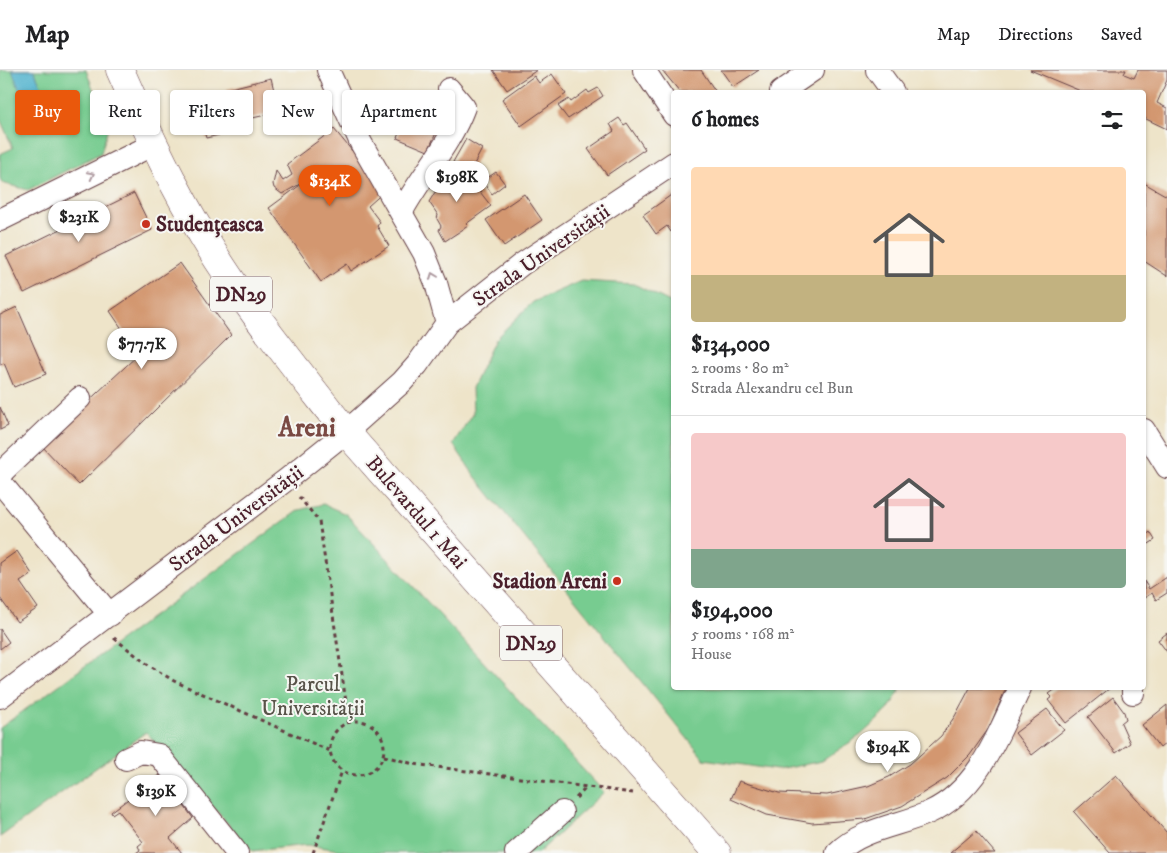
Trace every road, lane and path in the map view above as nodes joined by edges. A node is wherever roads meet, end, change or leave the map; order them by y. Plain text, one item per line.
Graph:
1 (120, 70) edge
2 (328, 70) edge
3 (644, 70) edge
4 (813, 70) edge
5 (877, 70) edge
6 (450, 89) dead end
7 (784, 90) edge
8 (892, 90) edge
9 (671, 110) edge
10 (152, 145) junction
11 (671, 165) edge
12 (401, 213) junction
13 (0, 220) edge
14 (447, 323) junction
15 (80, 398) dead end
16 (346, 432) junction
17 (1146, 433) edge
18 (1167, 467) edge
19 (0, 474) edge
20 (286, 480) junction
21 (0, 482) edge
22 (104, 620) junction
23 (1019, 690) edge
24 (0, 697) edge
25 (349, 722) junction
26 (330, 751) junction
27 (384, 756) junction
28 (126, 759) dead end
29 (342, 771) junction
30 (668, 799) junction
31 (562, 812) dead end
32 (841, 849) edge
33 (237, 853) edge
34 (313, 853) edge
35 (516, 853) edge
36 (717, 853) edge

1 - 10 main road, DN29
2 - 12 street
3 - 9 street
4 - 7 street
5 - 8 street
6 - 12 street
13 -> 10 street
10 - 16 main road, Bulevardul 1 Mai / DN29
11 - 14 street, Strada Universității
14 -> 12 street
14 - 16 street, Strada Universității
15 - 19 street
16 - 20 street, Strada Universității
16 - 30 main road, Bulevardul 1 Mai / DN29
17 - 18 street
20 - 22 street, Strada Universității
20 - 25 path
21 - 22 street
22 - 24 street, Strada Universității
22 - 26 path
23 - 32 street
25 - 26 path
25 - 27 path
26 - 29 path
27 - 29 path
27 - 30 path
28 - 33 street
29 - 34 path
30 - 36 main road, Bulevardul 1 Mai / DN29
31 - 35 street

